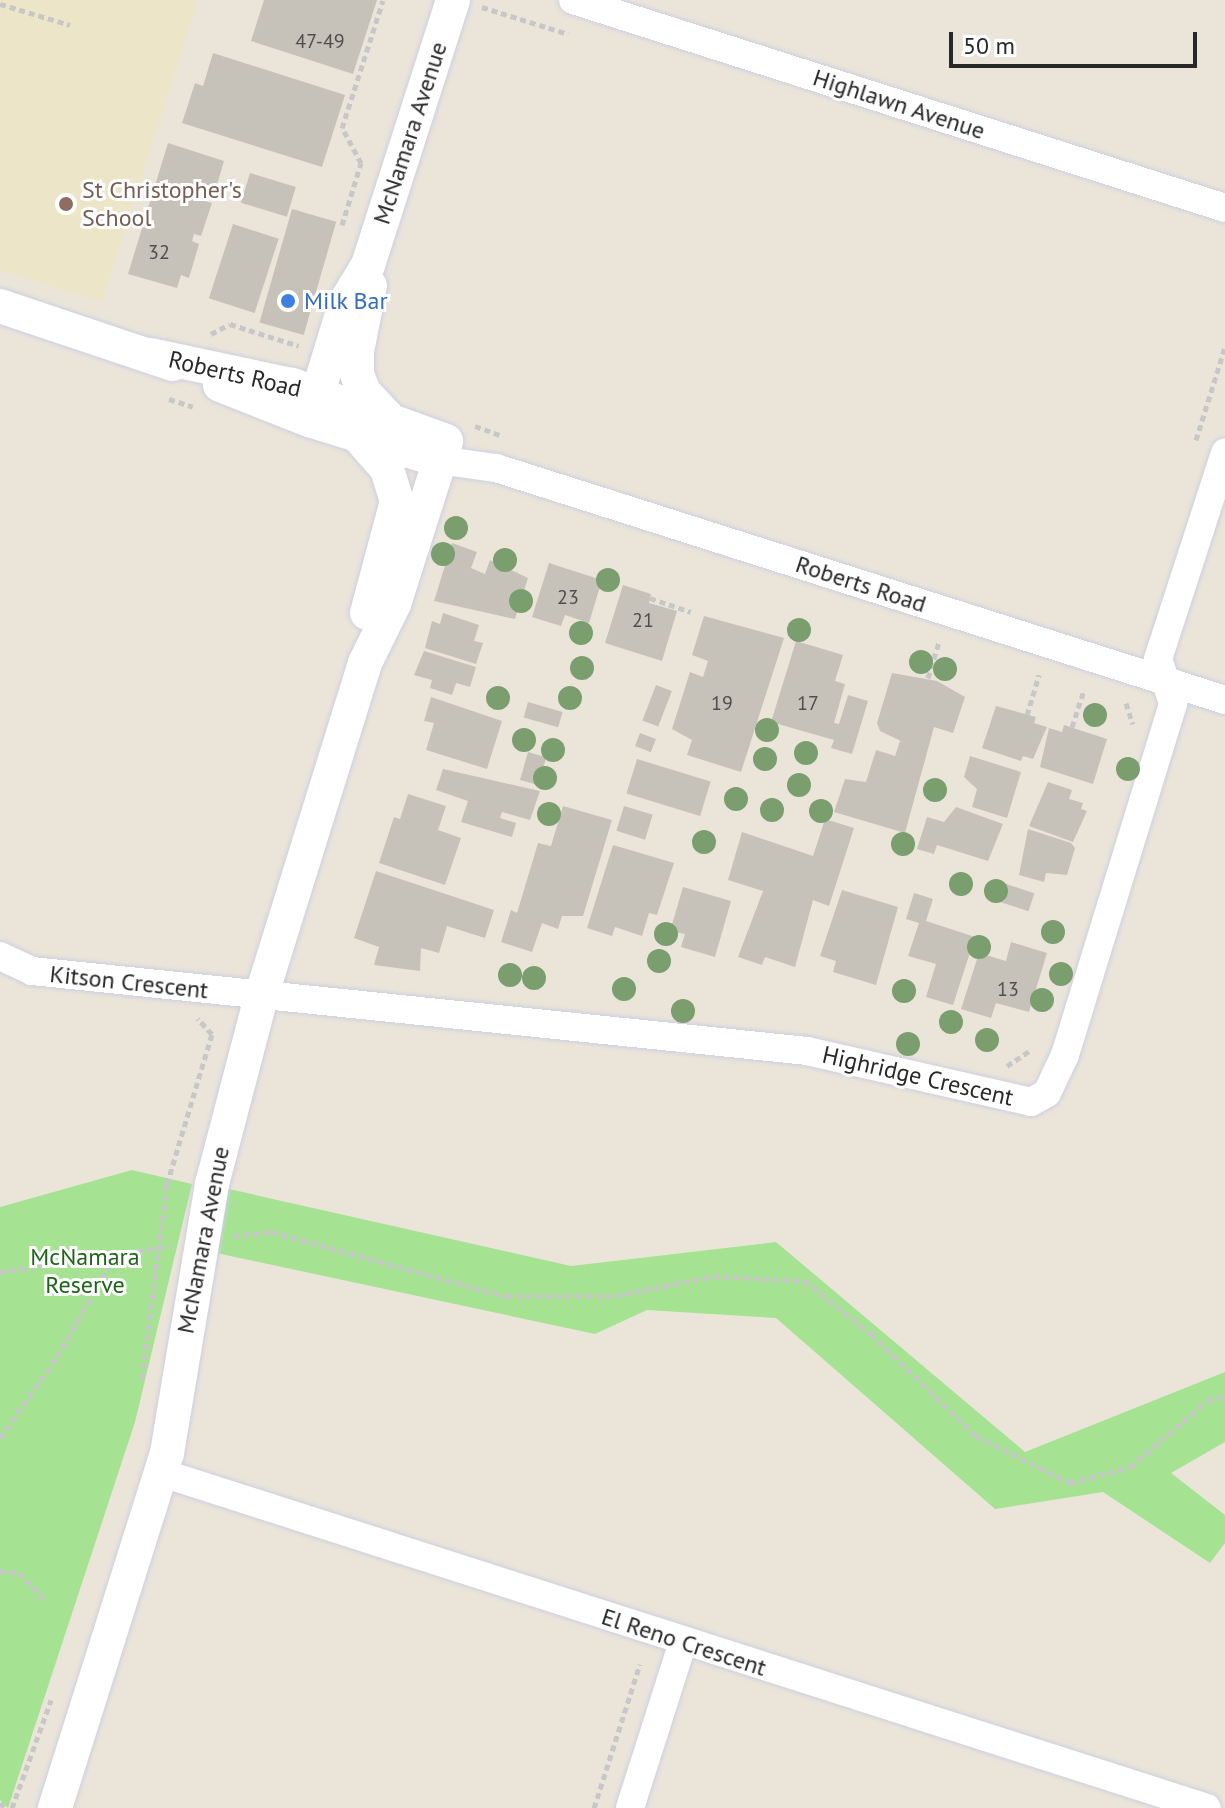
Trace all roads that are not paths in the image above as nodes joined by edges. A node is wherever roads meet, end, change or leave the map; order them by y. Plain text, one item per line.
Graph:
1 (453, 0) edge
2 (573, 0) edge
3 (1225, 208) edge
4 (368, 265) junction
5 (0, 306) edge
6 (313, 385) junction
7 (390, 419) junction
8 (356, 435) junction
9 (449, 441) junction
10 (1225, 453) edge
11 (362, 673) junction
12 (1166, 682) junction
13 (1225, 700) edge
14 (0, 956) edge
15 (261, 997) junction
16 (162, 1473) junction
17 (683, 1642) junction
18 (55, 1808) edge
19 (630, 1808) edge
20 (1207, 1808) edge

1 - 4 street, McNamara Avenue
2 - 3 street, Highlawn Avenue
4 - 6 street, McNamara Avenue
4 - 7 street, McNamara Avenue
5 - 6 street, Roberts Road
6 - 7 street, Roberts Road
6 - 8 street, Roberts Road
7 - 9 street, Roberts Road
8 - 9 street, Roberts Road
8 - 11 street, McNamara Avenue
9 - 11 street, McNamara Avenue
9 - 12 street, Roberts Road
10 - 12 street, Highridge Crescent
11 - 15 street, McNamara Avenue
12 - 13 street, Roberts Road
12 - 15 street, Highridge Crescent
14 - 15 street, Kitson Crescent
15 - 16 street, McNamara Avenue
16 - 17 street, El Reno Crescent
16 - 18 street, McNamara Avenue
17 - 19 street
17 - 20 street, El Reno Crescent

